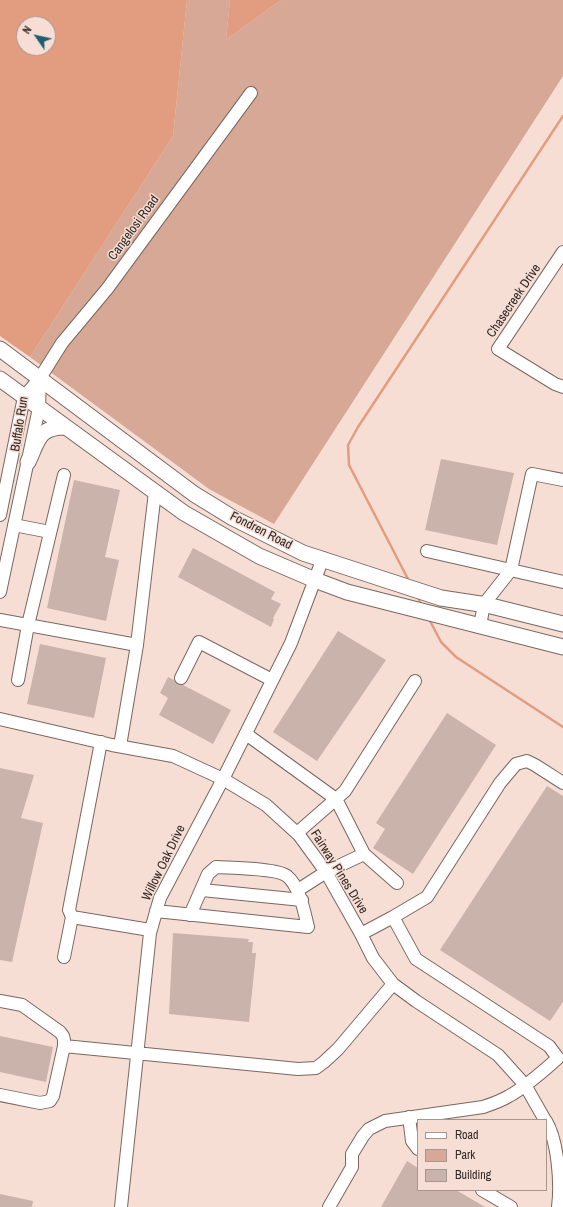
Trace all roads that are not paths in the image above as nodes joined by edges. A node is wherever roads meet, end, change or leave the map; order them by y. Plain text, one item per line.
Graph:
1 (250, 93) dead end
2 (563, 252) edge
3 (0, 349) edge
4 (40, 378) junction
5 (0, 379) edge
6 (563, 388) edge
7 (24, 397) junction
8 (39, 408) junction
9 (65, 427) junction
10 (6, 456) edge
11 (28, 462) junction
12 (64, 475) dead end
13 (563, 480) edge
14 (155, 492) junction
15 (194, 494) junction
16 (1, 508) edge
17 (184, 513) junction
18 (15, 520) junction
19 (50, 532) junction
20 (427, 551) dead end
21 (323, 558) junction
22 (511, 570) junction
23 (315, 580) junction
24 (563, 582) edge
25 (0, 592) edge
26 (484, 604) junction
27 (0, 620) edge
28 (563, 624) edge
29 (28, 625) junction
30 (480, 626) junction
31 (137, 645) junction
32 (563, 647) edge
33 (181, 678) dead end
34 (18, 680) dead end
35 (272, 680) junction
36 (416, 681) dead end
37 (0, 719) edge
38 (246, 734) junction
39 (101, 742) junction
40 (120, 746) junction
41 (223, 779) junction
42 (563, 783) edge
43 (336, 799) junction
44 (297, 833) junction
45 (364, 854) junction
46 (326, 872) junction
47 (397, 883) dead end
48 (202, 890) junction
49 (300, 895) junction
50 (156, 912) junction
51 (190, 915) junction
52 (72, 917) junction
53 (393, 917) junction
54 (150, 930) junction
55 (361, 934) junction
56 (64, 957) dead end
57 (393, 984) junction
58 (0, 1001) edge
59 (64, 1046) junction
60 (137, 1053) junction
61 (561, 1056) edge
62 (525, 1085) junction
63 (0, 1095) edge
64 (408, 1117) junction
65 (545, 1119) edge
66 (547, 1123) edge
67 (417, 1148) edge
68 (484, 1191) edge
69 (121, 1207) edge
70 (329, 1207) edge
71 (511, 1207) edge
72 (558, 1207) edge

1 - 4 street, Cangelosi Road
2 - 6 street, Chasecreek Drive
3 - 4 main road, Fondren Road
4 - 7 street, Buffalo Run
4 - 8 street, Buffalo Run
4 - 15 main road, Fondren Road
5 - 7 main road, Fondren Road
7 - 8 main road, Fondren Road
7 - 10 street, Buffalo Run
8 - 9 main road, Fondren Road
8 - 11 street, Buffalo Run
9 - 11 main road
9 - 14 main road, Fondren Road
10 - 16 street, Buffalo Run
11 - 18 street, Buffalo Run
12 - 19 street
13 - 22 street
14 - 17 main road, Fondren Road
14 - 31 street
15 - 17 main road
15 - 21 main road, Fondren Road
16 - 18 street
17 - 23 main road, Fondren Road
18 - 19 street
18 - 25 street, Buffalo Run
19 - 29 street
20 - 22 street
21 - 23 street, Willow Oak Drive
21 - 26 main road, Fondren Road
22 - 24 street
22 - 26 street
23 - 30 main road, Fondren Road
23 - 35 street, Willow Oak Drive
26 - 28 main road, Fondren Road
26 - 30 street
27 - 29 street
29 - 31 street
29 - 34 street
30 - 32 main road, Fondren Road
31 - 40 street
33 - 35 street
35 - 38 street, Willow Oak Drive
36 - 43 street
37 - 39 street, Fairway Pines Drive
38 - 41 street, Willow Oak Drive
38 - 43 street
39 - 40 street, Fairway Pines Drive
39 - 52 street
40 - 41 street, Fairway Pines Drive
41 - 44 street, Fairway Pines Drive
41 - 50 street, Willow Oak Drive
42 - 53 street
43 - 44 street
43 - 45 street
44 - 46 street, Fairway Pines Drive
45 - 46 street
45 - 47 street
46 - 49 street
46 - 55 street, Fairway Pines Drive
48 - 49 street
48 - 49 street
48 - 51 street
49 - 51 street
50 - 51 street
50 - 54 street, Willow Oak Drive
52 - 54 street
52 - 56 street
53 - 55 street
53 - 61 street
54 - 60 street, Willow Oak Drive
55 - 57 street, Fairway Pines Drive
57 - 60 street
57 - 62 street, Fairway Pines Drive
58 - 59 street
59 - 60 street
59 - 63 street
60 - 69 street, Willow Oak Drive
61 - 62 street
62 - 64 street
62 - 65 street, Fairway Pines Drive
64 - 67 street
64 - 70 street
66 - 72 street, Fairway Pines Drive
68 - 71 street

